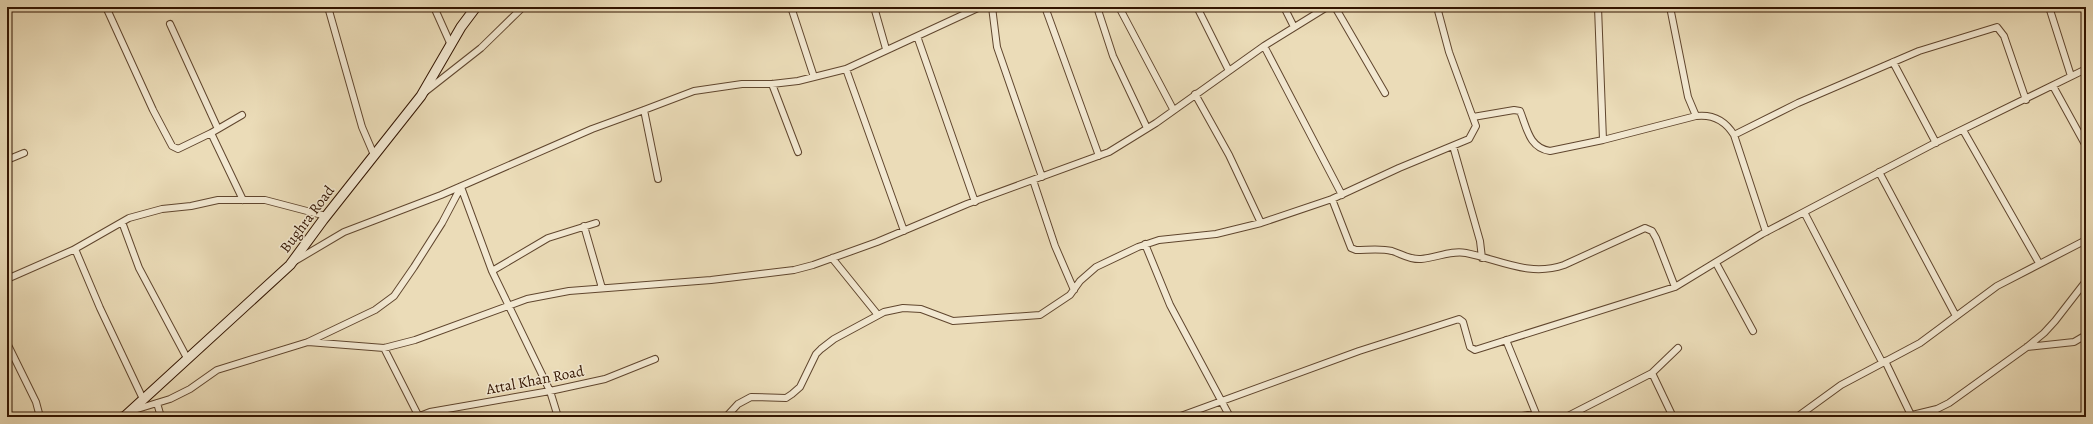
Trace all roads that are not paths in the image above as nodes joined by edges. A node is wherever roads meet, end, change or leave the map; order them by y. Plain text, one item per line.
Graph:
1 (106, 7) edge
2 (328, 7) edge
3 (434, 7) edge
4 (476, 7) edge
5 (523, 7) edge
6 (791, 7) edge
7 (874, 7) edge
8 (980, 7) edge
9 (992, 7) edge
10 (1045, 7) edge
11 (1097, 7) edge
12 (1119, 7) edge
13 (1197, 7) edge
14 (1284, 7) edge
15 (1327, 7) edge
16 (1335, 7) edge
17 (1437, 7) edge
18 (1598, 7) edge
19 (1670, 7) edge
20 (2049, 7) edge
21 (170, 24) dead end
22 (1294, 27) junction
23 (917, 36) junction
24 (451, 45) junction
25 (1264, 46) junction
26 (886, 49) junction
27 (1893, 62) junction
28 (846, 69) junction
29 (2086, 69) edge
30 (1229, 71) junction
31 (2071, 76) junction
32 (814, 77) junction
33 (772, 84) junction
34 (2053, 86) junction
35 (1385, 93) dead end
36 (1195, 94) junction
37 (421, 96) junction
38 (2026, 100) junction
39 (1174, 109) junction
40 (644, 110) junction
41 (242, 115) dead end
42 (1696, 116) junction
43 (1473, 117) junction
44 (1147, 128) junction
45 (218, 129) junction
46 (1963, 130) junction
47 (211, 133) junction
48 (1734, 135) junction
49 (1603, 140) junction
50 (1936, 143) junction
51 (1453, 146) junction
52 (2086, 146) edge
53 (798, 152) dead end
54 (24, 153) dead end
55 (374, 155) junction
56 (1099, 156) junction
57 (7, 160) edge
58 (1880, 172) junction
59 (1042, 177) junction
60 (658, 179) dead end
61 (1033, 180) junction
62 (461, 187) junction
63 (1342, 195) junction
64 (1332, 199) junction
65 (243, 200) junction
66 (976, 202) junction
67 (1804, 212) junction
68 (326, 216) junction
69 (122, 222) junction
70 (596, 223) dead end
71 (1261, 223) junction
72 (584, 226) junction
73 (904, 231) junction
74 (1766, 232) junction
75 (2086, 240) edge
76 (1145, 244) junction
77 (75, 248) junction
78 (832, 258) junction
79 (1482, 258) junction
80 (1716, 263) junction
81 (2039, 263) junction
82 (290, 265) junction
83 (492, 271) junction
84 (7, 278) edge
85 (2086, 281) edge
86 (1675, 287) junction
87 (602, 288) junction
88 (1074, 290) junction
89 (510, 305) junction
90 (878, 315) junction
91 (1956, 316) junction
92 (1753, 331) dead end
93 (2086, 336) edge
94 (1506, 340) junction
95 (308, 342) junction
96 (7, 343) edge
97 (2027, 347) junction
98 (384, 348) junction
99 (1678, 348) dead end
100 (188, 358) junction
101 (655, 359) dead end
102 (1883, 361) junction
103 (1652, 373) junction
104 (550, 391) junction
105 (143, 399) junction
106 (1220, 400) junction
107 (157, 402) junction
108 (127, 414) edge
109 (733, 414) edge
110 (1911, 415) junction
111 (1537, 416) junction
112 (40, 417) edge
113 (113, 417) edge
114 (161, 417) edge
115 (418, 417) edge
116 (558, 417) edge
117 (726, 417) edge
118 (1178, 417) edge
119 (1230, 417) edge
120 (1517, 417) edge
121 (1544, 417) edge
122 (1566, 417) edge
123 (1673, 417) edge
124 (1797, 417) edge
125 (1904, 417) edge

1 - 47 street
2 - 55 street
3 - 24 street
4 - 24 street, Bughra Road
5 - 37 street
6 - 32 street
7 - 26 street
8 - 23 street
9 - 59 street
10 - 56 street
11 - 44 street
12 - 39 street
13 - 30 street
14 - 22 street
15 - 22 street
16 - 35 street
17 - 43 street
18 - 49 street
19 - 42 street
20 - 31 street
21 - 45 street
22 - 25 street
23 - 26 street
23 - 66 street
24 - 37 street, Bughra Road
25 - 30 street
25 - 63 street
26 - 28 street
27 - 38 street
27 - 48 street
27 - 50 street
28 - 32 street
28 - 73 street
29 - 31 street
30 - 36 street
31 - 34 street
32 - 33 street
33 - 40 street
33 - 53 street
34 - 38 street
34 - 52 street
36 - 39 street
36 - 71 street
37 - 55 street, Bughra Road
38 - 46 street
39 - 44 street
40 - 60 street
40 - 62 street
41 - 45 street
42 - 48 street
42 - 49 street
43 - 49 street
43 - 51 street
44 - 56 street
45 - 47 street
46 - 50 street
46 - 81 street
47 - 65 street
48 - 74 street
50 - 58 street
51 - 63 street
51 - 79 street
54 - 57 street
55 - 68 street, Bughra Road
56 - 59 street
58 - 67 street
58 - 91 street
59 - 61 street
61 - 66 street
61 - 88 street
62 - 82 street
62 - 83 street
62 - 95 street
63 - 64 street
64 - 71 street
64 - 79 street
65 - 68 street
65 - 69 street
66 - 73 street
67 - 74 street
67 - 102 street
68 - 82 street, Bughra Road
69 - 77 street
69 - 100 street
70 - 72 street
71 - 76 street
72 - 83 street
72 - 87 street
73 - 78 street
74 - 80 street
75 - 81 street
76 - 88 street
76 - 106 street
77 - 84 street
77 - 105 street
78 - 87 street
78 - 90 street
79 - 86 street
80 - 86 street
80 - 92 street
81 - 91 street
82 - 100 street, Bughra Road
83 - 89 street
85 - 97 street
86 - 94 street
87 - 89 street
88 - 90 street
89 - 98 street
89 - 104 street
90 - 109 street
91 - 102 street
93 - 97 street
94 - 106 street
94 - 111 street
95 - 98 street
95 - 107 street
96 - 112 street
97 - 110 street
98 - 115 street
99 - 103 street
100 - 105 street, Bughra Road
101 - 104 street, Attal Khan Road
102 - 110 street
102 - 124 street
103 - 122 street
103 - 123 street
104 - 115 street, Attal Khan Road
104 - 116 street
105 - 108 street, Bughra Road
106 - 118 street
106 - 119 street
107 - 108 street
107 - 114 street
108 - 113 street
109 - 117 street
110 - 125 street
111 - 120 street
111 - 121 street

